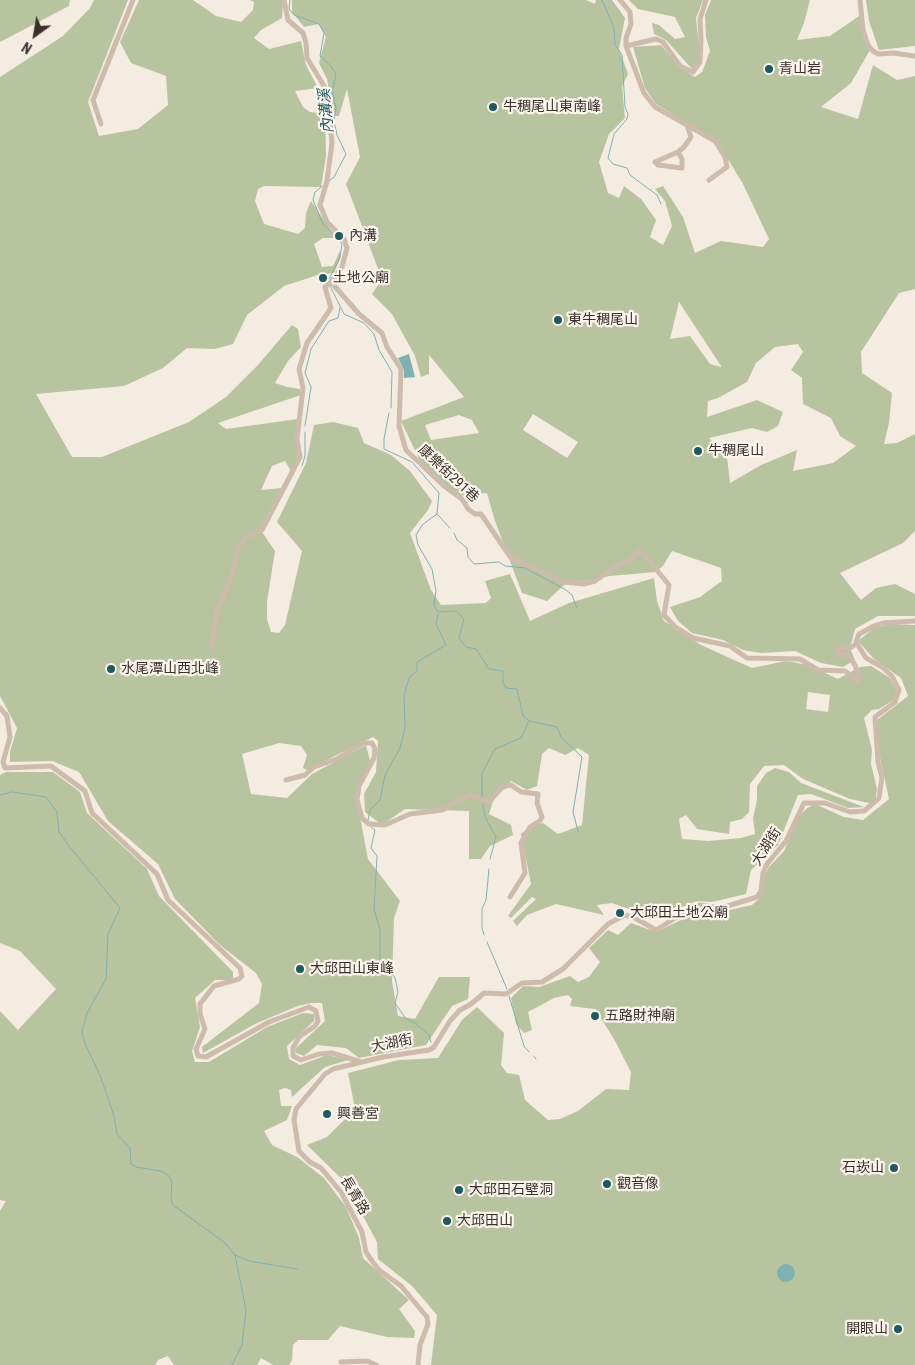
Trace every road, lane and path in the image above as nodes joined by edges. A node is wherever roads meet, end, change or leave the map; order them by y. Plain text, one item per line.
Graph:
1 (133, 0) edge
2 (284, 0) edge
3 (620, 0) edge
4 (706, 0) edge
5 (860, 0) edge
6 (626, 46) junction
7 (915, 56) edge
8 (101, 124) dead end
9 (687, 125) junction
10 (678, 152) junction
11 (709, 180) dead end
12 (331, 282) junction
13 (915, 621) edge
14 (856, 644) junction
15 (212, 647) dead end
16 (0, 708) edge
17 (286, 780) dead end
18 (510, 897) dead end
19 (361, 1062) junction
20 (341, 1362) dead end
21 (376, 1365) edge
22 (418, 1365) edge

1 - 8 street
2 - 12 street
3 - 6 street
4 - 6 street
5 - 7 street
6 - 9 street
9 - 10 street
9 - 11 street
10 - 10 street
12 - 14 street, 康樂街291巷
12 - 15 street
13 - 14 street
14 - 19 street, 大湖街
16 - 19 street
17 - 18 street
19 - 22 street, 長青路
20 - 21 street

